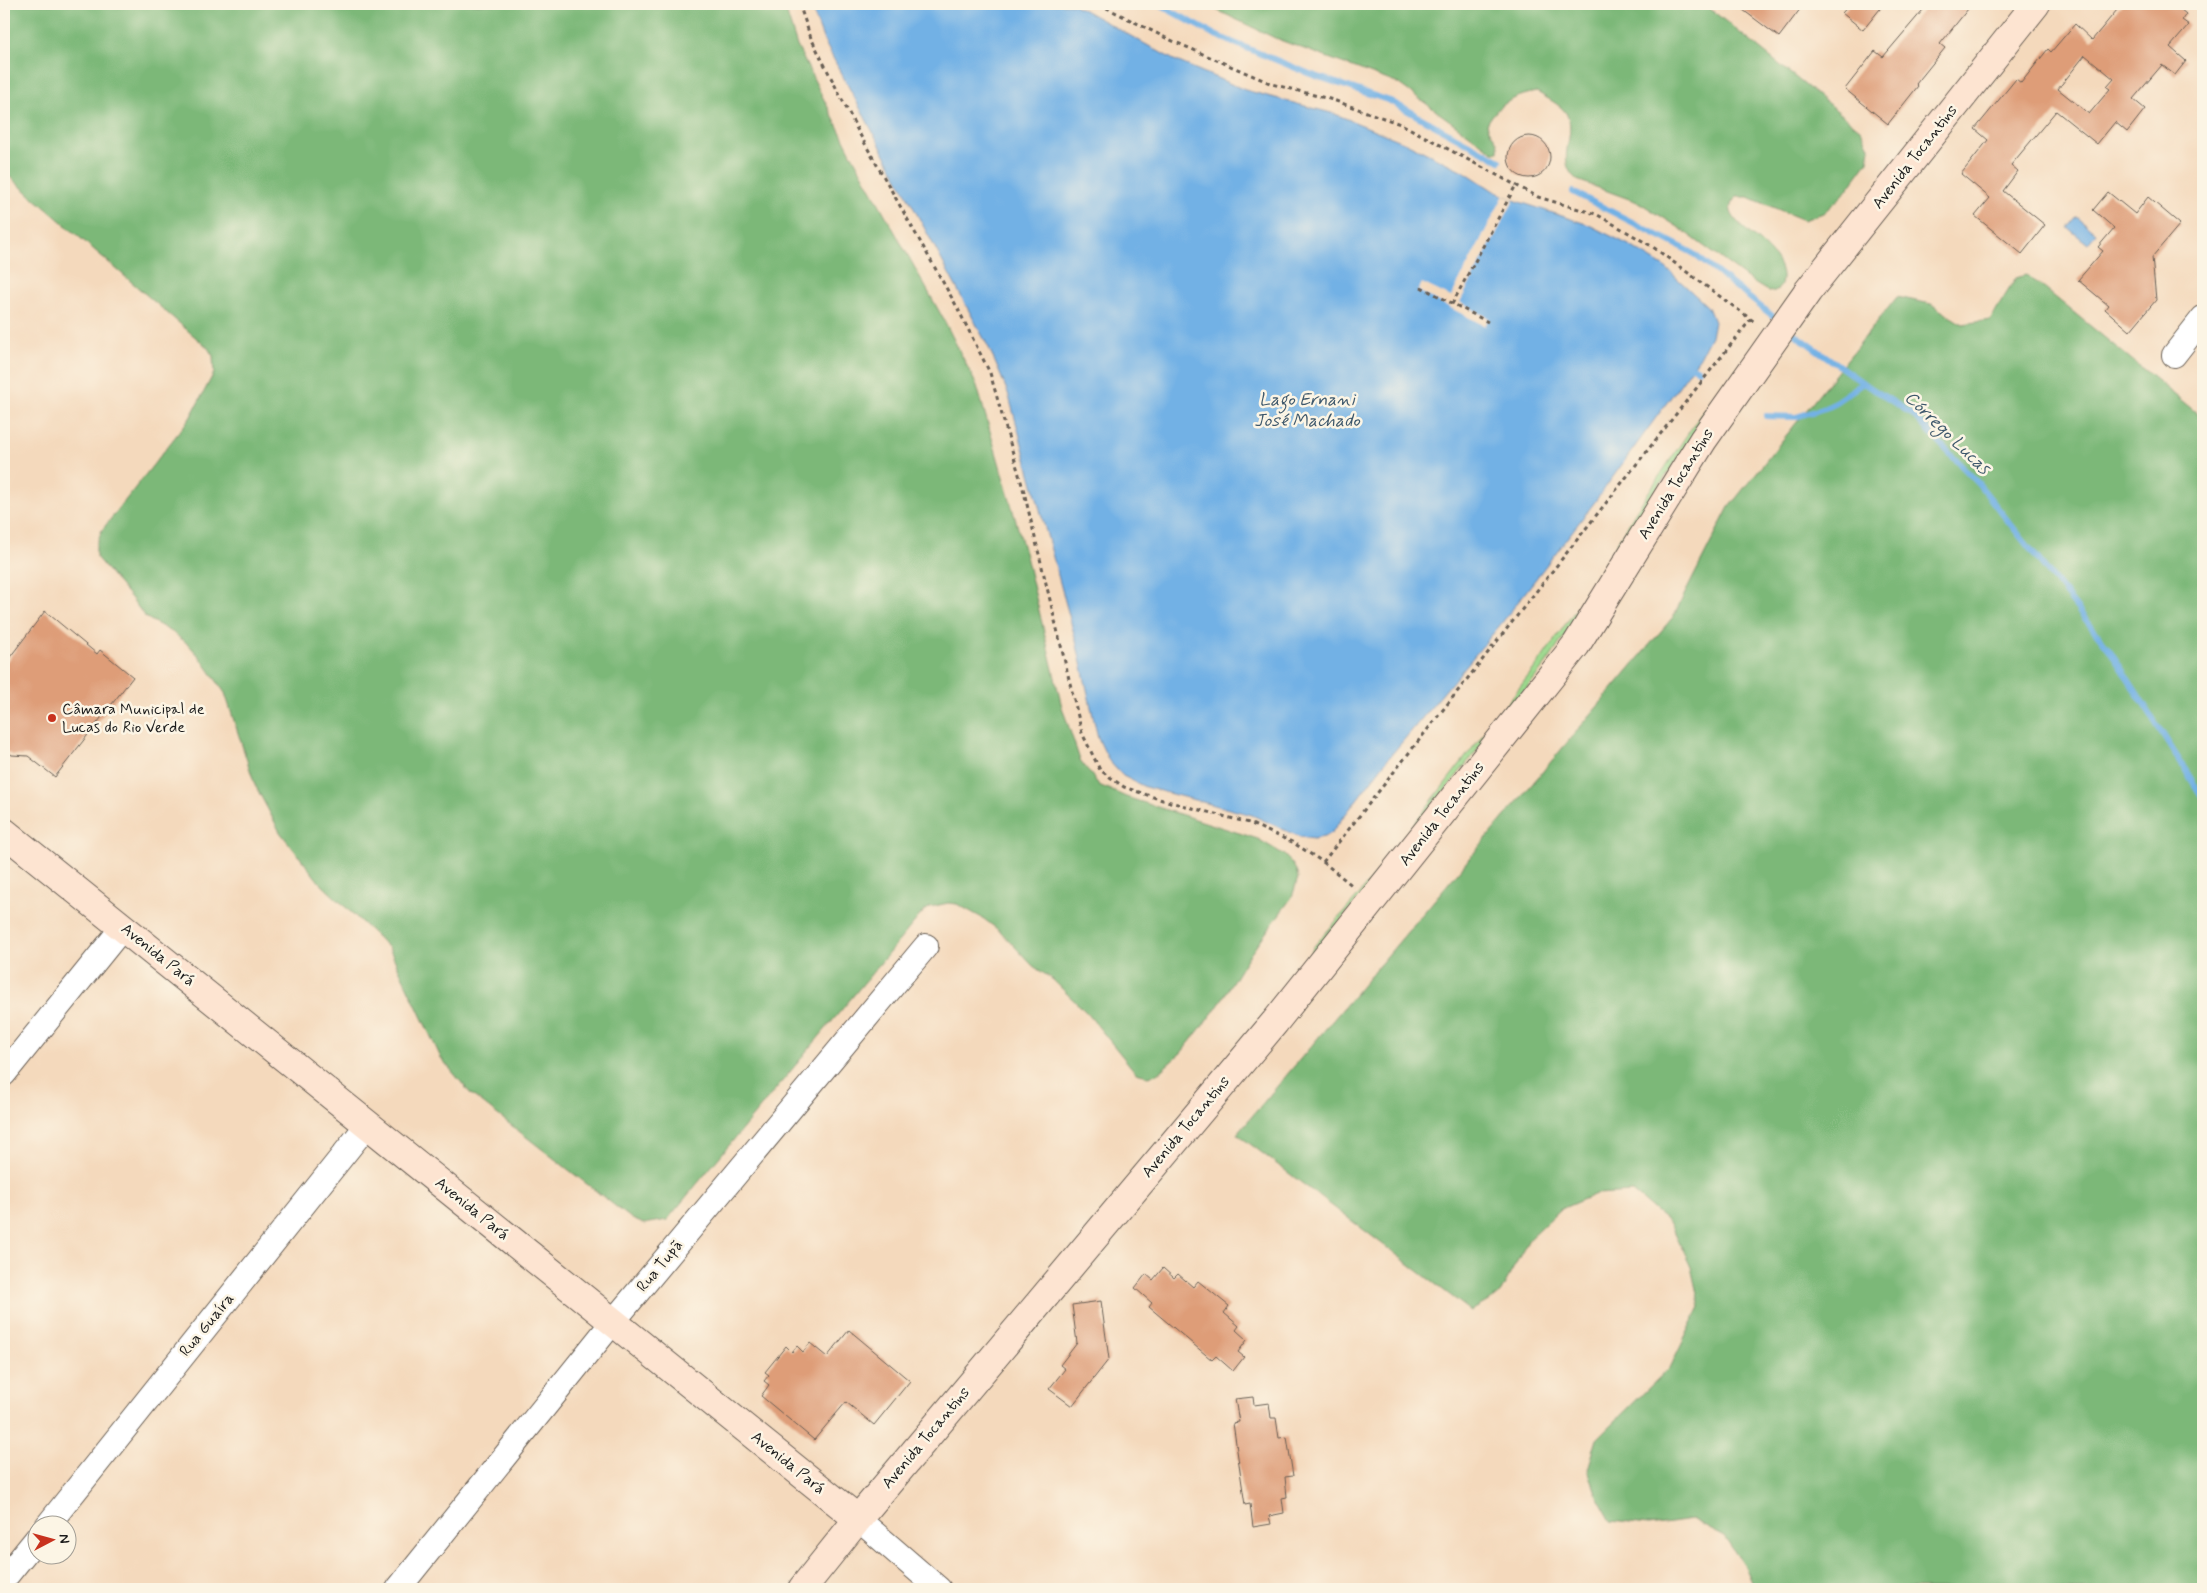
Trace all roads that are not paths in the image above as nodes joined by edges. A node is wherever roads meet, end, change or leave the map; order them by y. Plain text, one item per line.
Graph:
1 (2036, 4) edge
2 (2203, 318) edge
3 (2174, 355) dead end
4 (4, 832) edge
5 (123, 927) junction
6 (926, 946) dead end
7 (4, 1074) edge
8 (368, 1124) junction
9 (612, 1323) junction
10 (54, 1516) edge
11 (858, 1519) junction
12 (28, 1549) edge
13 (4, 1579) edge
14 (398, 1589) edge
15 (802, 1589) edge
16 (939, 1589) edge

1 - 11 street, Avenida Tocantins
2 - 3 street
4 - 5 street, Avenida Pará
5 - 7 street
5 - 8 street, Avenida Pará
6 - 9 street, Rua Tupã
8 - 9 street, Avenida Pará
8 - 10 street, Rua Guaíra
9 - 11 street, Avenida Pará
9 - 14 street, Rua Tupã
11 - 15 street, Avenida Tocantins
11 - 16 street, Avenida Pará
12 - 13 street

